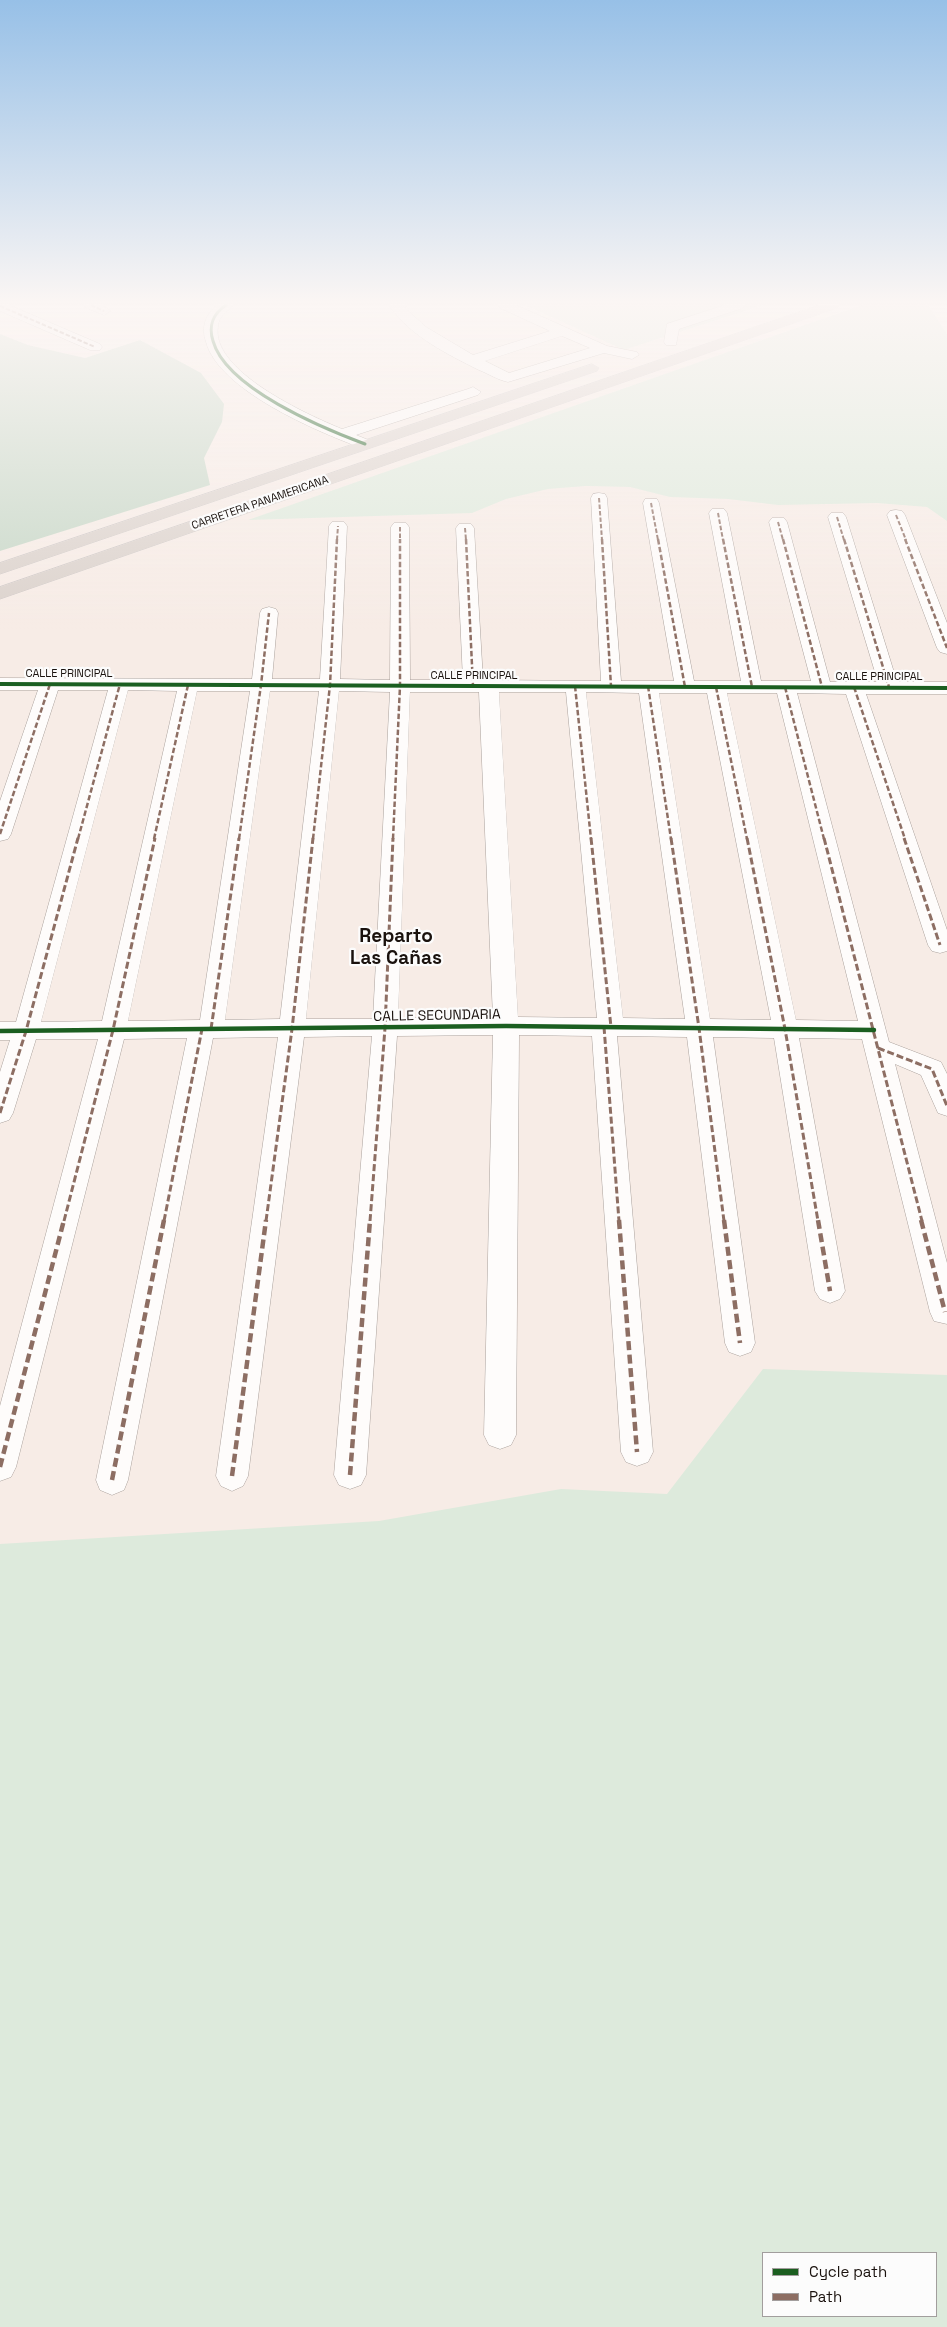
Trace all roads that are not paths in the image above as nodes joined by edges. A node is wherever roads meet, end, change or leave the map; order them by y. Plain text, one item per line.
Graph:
1 (295, 414) edge
2 (408, 414) edge
3 (456, 414) edge
4 (519, 414) edge
5 (340, 436) junction
6 (365, 444) junction
7 (274, 475) junction
8 (299, 490) junction
9 (599, 498) dead end
10 (650, 502) dead end
11 (718, 513) dead end
12 (896, 515) dead end
13 (837, 517) dead end
14 (778, 522) dead end
15 (338, 526) dead end
16 (400, 526) dead end
17 (466, 528) dead end
18 (0, 569) edge
19 (0, 593) edge
20 (269, 614) dead end
21 (947, 648) edge
22 (0, 684) edge
23 (50, 684) junction
24 (120, 684) junction
25 (188, 685) junction
26 (261, 685) junction
27 (330, 685) junction
28 (400, 686) junction
29 (481, 686) junction
30 (576, 686) junction
31 (611, 686) junction
32 (648, 686) junction
33 (685, 687) junction
34 (716, 687) junction
35 (752, 687) junction
36 (785, 687) junction
37 (822, 687) junction
38 (854, 687) junction
39 (889, 687) junction
40 (946, 689) edge
41 (0, 834) edge
42 (940, 945) dead end
43 (506, 1026) junction
44 (607, 1027) junction
45 (384, 1028) junction
46 (699, 1028) junction
47 (207, 1029) junction
48 (292, 1029) junction
49 (785, 1029) junction
50 (112, 1030) junction
51 (0, 1031) edge
52 (26, 1031) junction
53 (876, 1039) junction
54 (947, 1106) edge
55 (0, 1112) edge
56 (830, 1291) dead end
57 (945, 1312) dead end
58 (740, 1343) dead end
59 (500, 1435) dead end
60 (637, 1452) dead end
61 (0, 1467) edge
62 (350, 1475) dead end
63 (232, 1476) dead end
64 (112, 1480) dead end

1 - 5 street
2 - 5 street
3 - 6 highway, CARRETERA PANAMERICANA
4 - 8 highway, CARRETERA PANAMERICANA
5 - 6 street
6 - 7 highway, CARRETERA PANAMERICANA
7 - 8 highway
7 - 18 highway, CARRETERA PANAMERICANA
8 - 19 highway, CARRETERA PANAMERICANA
9 - 31 street
10 - 33 street
11 - 35 street
12 - 21 street
13 - 39 street
14 - 37 street
15 - 27 street
16 - 28 street
17 - 29 street
20 - 26 street
22 - 23 street, CALLE PRINCIPAL
23 - 24 street, CALLE PRINCIPAL
23 - 41 street
24 - 25 street, CALLE PRINCIPAL
24 - 52 street
25 - 26 street, CALLE PRINCIPAL
25 - 50 street
26 - 27 street, CALLE PRINCIPAL
26 - 47 street
27 - 28 street, CALLE PRINCIPAL
27 - 48 street
28 - 29 street, CALLE PRINCIPAL
28 - 45 street
29 - 30 street, CALLE PRINCIPAL
29 - 43 street
30 - 31 street, CALLE PRINCIPAL
30 - 44 street
31 - 32 street, CALLE PRINCIPAL
32 - 33 street, CALLE PRINCIPAL
32 - 46 street
33 - 34 street, CALLE PRINCIPAL
34 - 35 street, CALLE PRINCIPAL
34 - 49 street
35 - 36 street, CALLE PRINCIPAL
36 - 37 street, CALLE PRINCIPAL
36 - 53 street
37 - 38 street, CALLE PRINCIPAL
38 - 39 street, CALLE PRINCIPAL
38 - 42 street
39 - 40 street, CALLE PRINCIPAL
43 - 44 street, CALLE SECUNDARIA
43 - 45 street, CALLE SECUNDARIA
43 - 59 street
44 - 46 street, CALLE SECUNDARIA
44 - 60 street
45 - 48 street, CALLE SECUNDARIA
45 - 62 street
46 - 49 street, CALLE SECUNDARIA
46 - 58 street
47 - 48 street, CALLE SECUNDARIA
47 - 50 street, CALLE SECUNDARIA
47 - 64 street
48 - 63 street
49 - 53 street, CALLE SECUNDARIA
49 - 56 street
50 - 52 street, CALLE SECUNDARIA
50 - 61 street
51 - 52 street, CALLE SECUNDARIA
52 - 55 street
53 - 54 street
53 - 57 street

